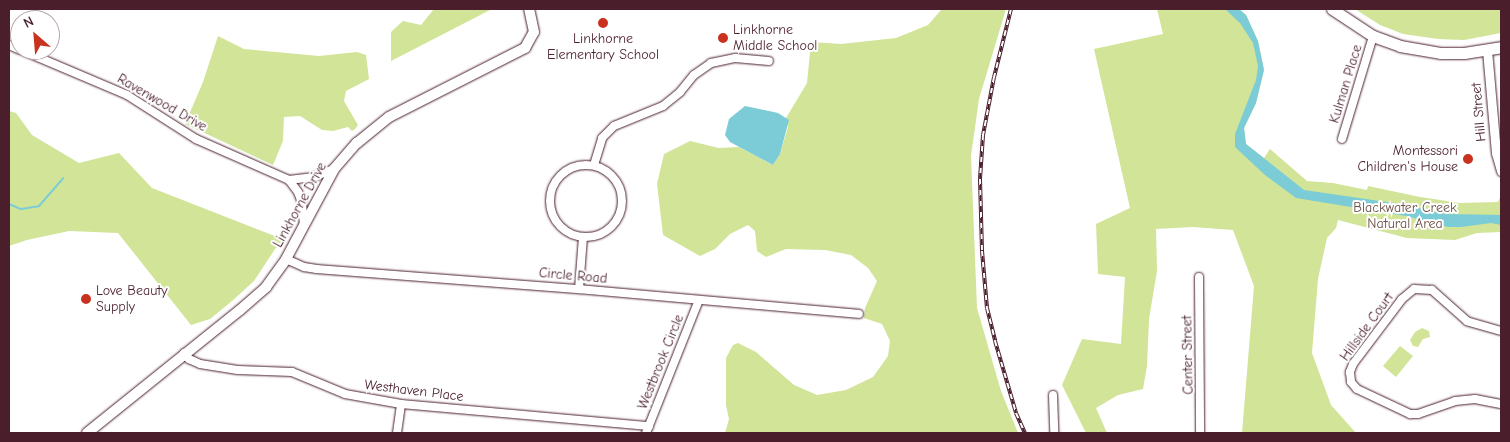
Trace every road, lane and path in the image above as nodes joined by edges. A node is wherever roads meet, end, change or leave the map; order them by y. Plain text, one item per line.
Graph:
1 (529, 9) edge
2 (1332, 9) edge
3 (1373, 36) junction
4 (1501, 47) edge
5 (1487, 50) junction
6 (44, 60) edge
7 (769, 61) dead end
8 (1342, 139) dead end
9 (594, 165) junction
10 (334, 169) junction
11 (1501, 172) edge
12 (289, 180) junction
13 (304, 225) junction
14 (583, 238) junction
15 (286, 259) junction
16 (1199, 277) dead end
17 (579, 289) junction
18 (700, 300) junction
19 (859, 314) dead end
20 (1501, 331) edge
21 (184, 353) junction
22 (1053, 396) dead end
23 (401, 404) junction
24 (1501, 404) edge
25 (648, 430) edge
26 (86, 433) edge
27 (397, 433) edge
28 (1054, 433) edge
29 (1200, 433) edge

1 - 10 main road, Linkhorne Drive
2 - 3 main road
3 - 5 main road
3 - 8 street, Kulman Place
4 - 5 main road
5 - 11 street, Hill Street
6 - 12 street, Ravenwood Drive
7 - 9 street
9 - 14 street
9 - 14 street
10 - 12 street
10 - 13 main road, Linkhorne Drive
12 - 13 street
13 - 15 main road, Linkhorne Drive
14 - 17 street
15 - 17 street, Circle Road
15 - 21 main road, Linkhorne Drive
16 - 29 street, Center Street
17 - 18 street, Circle Road
18 - 19 street, Circle Road
18 - 25 street, Westbrook Circle
20 - 24 street, Hillside Court
21 - 23 street, Westhaven Place
21 - 26 main road, Linkhorne Drive
22 - 28 street
23 - 25 street, Westhaven Place
23 - 27 street

